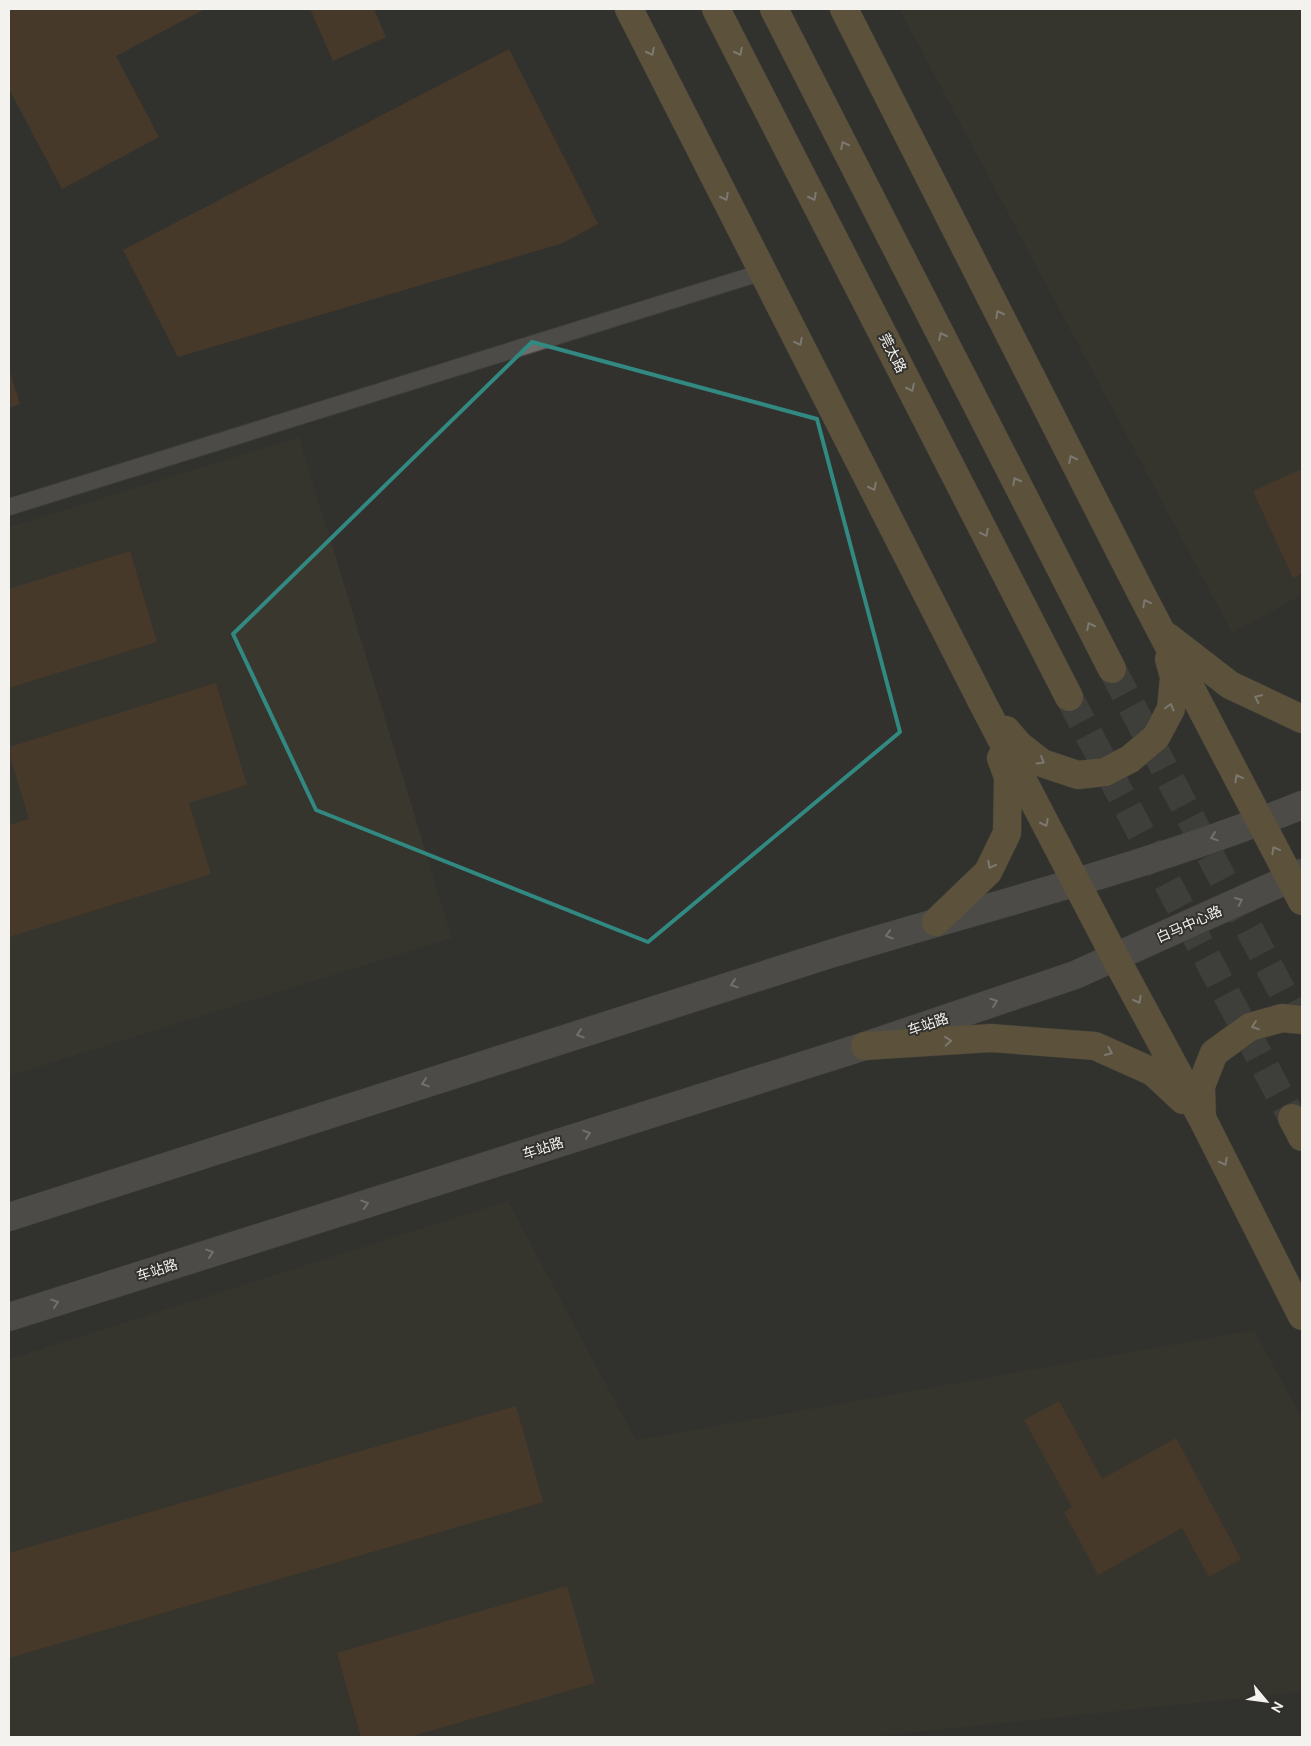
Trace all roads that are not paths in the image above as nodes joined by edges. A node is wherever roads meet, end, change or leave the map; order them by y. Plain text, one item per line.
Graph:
1 (629, 9) edge
2 (716, 9) edge
3 (774, 9) edge
4 (844, 9) edge
5 (764, 272) junction
6 (9, 507) edge
7 (1161, 631) junction
8 (1112, 669) tunnel mouth
9 (1069, 697) tunnel mouth
10 (982, 702) junction
11 (1302, 719) edge
12 (1302, 805) edge
13 (1260, 822) junction
14 (1076, 882) junction
15 (1298, 884) edge
16 (936, 922) junction
17 (1115, 957) junction
18 (1075, 975) joint
19 (1302, 1020) edge
20 (864, 1046) junction
21 (1202, 1118) junction
22 (9, 1216) edge
23 (1302, 1316) edge
24 (9, 1317) edge

1 -> 5 main road
2 -> 9 main road, 莞太路
8 -> 3 main road
7 -> 4 main road
5 - 6 lane
5 -> 10 main road
10 -> 7 main road
11 -> 7 main road
13 -> 7 main road
10 -> 14 main road
10 -> 16 main road
12 - 13 main road
13 -> 14 main road
15 -> 13 main road
14 - 16 main road
14 - 17 main road
17 -> 15 main road, 白马中心路
16 -> 22 main road
17 - 18 main road, 白马中心路
17 -> 21 main road
20 -> 18 main road, 车站路
19 -> 21 main road
20 -> 21 main road
24 -> 20 main road, 车站路
21 -> 23 main road

